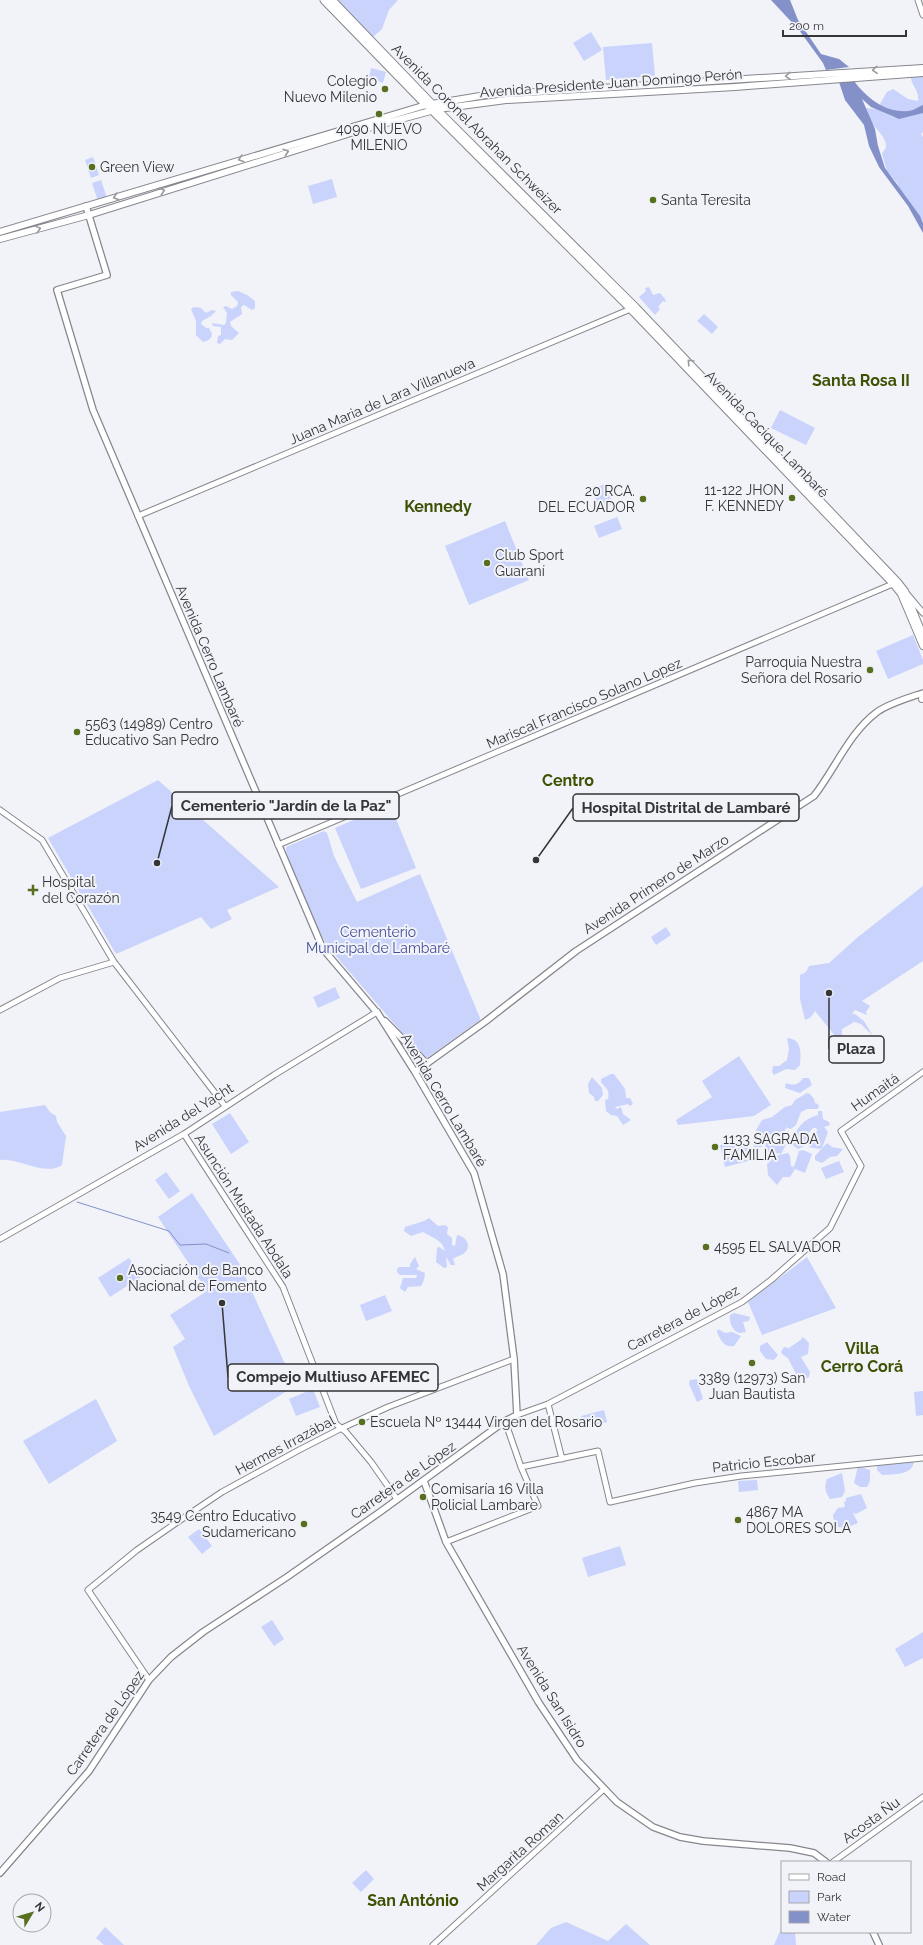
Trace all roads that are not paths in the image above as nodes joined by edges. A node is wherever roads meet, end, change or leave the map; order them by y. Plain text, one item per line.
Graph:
1 (324, 0) edge
2 (332, 0) edge
3 (918, 0) edge
4 (923, 15) edge
5 (923, 68) edge
6 (923, 73) edge
7 (526, 95) junction
8 (432, 107) junction
9 (452, 108) junction
10 (452, 123) junction
11 (86, 206) junction
12 (89, 214) junction
13 (0, 232) edge
14 (0, 239) edge
15 (574, 252) joint
16 (605, 275) joint
17 (633, 308) junction
18 (138, 516) junction
19 (896, 583) junction
20 (905, 591) junction
21 (923, 612) edge
22 (923, 635) edge
23 (923, 646) edge
24 (923, 697) edge
25 (0, 810) edge
26 (278, 845) junction
27 (114, 962) junction
28 (0, 1010) edge
29 (377, 1012) junction
30 (426, 1064) junction
31 (415, 1072) junction
32 (923, 1072) edge
33 (225, 1106) junction
34 (184, 1134) junction
35 (861, 1166) joint
36 (0, 1239) edge
37 (514, 1359) junction
38 (548, 1404) junction
39 (517, 1416) junction
40 (505, 1421) junction
41 (340, 1429) junction
42 (923, 1458) edge
43 (562, 1459) junction
44 (521, 1467) junction
45 (424, 1481) junction
46 (397, 1499) junction
47 (446, 1542) junction
48 (149, 1680) junction
49 (604, 1789) junction
50 (923, 1797) edge
51 (825, 1861) edge
52 (834, 1861) edge
53 (0, 1873) edge
54 (873, 1933) edge
55 (433, 1945) edge
56 (879, 1945) edge

1 - 8 highway, Avenida Coronel Abrahan Schweizer
2 - 8 highway, Avenida Coronel Abrahan Schweizer
3 - 4 street
5 -> 7 main road, Avenida Presidente Juan Domingo Perón
6 - 7 main road, Avenida Presidente Juan Domingo Perón
7 - 8 main road, Avenida Presidente Juan Domingo Perón
7 - 9 main road, Avenida Presidente Juan Domingo Perón
8 - 9 main road, Avenida Presidente Juan Domingo Perón
8 - 10 main road, Avenida Coronel Abrahan Schweizer
8 -> 11 main road, Avenida Presidente Juan Domingo Perón
12 -> 8 main road, Avenida Presidente Juan Domingo Perón
8 - 15 main road, Avenida Coronel Abrahan Schweizer
9 - 10 main road
10 - 16 main road, Avenida Coronel Abrahan Schweizer
11 - 12 main road
11 - 13 main road, Avenida Presidente Juan Domingo Perón
14 -> 12 main road, Avenida Presidente Juan Domingo Perón
12 - 18 main road, Avenida Cerro Lambaré
15 - 17 main road, Avenida Cacique Lambaré
16 - 17 main road, Avenida Cacique Lambaré
17 - 18 street, Juana Maria de Lara Villanueva
17 - 19 main road, Avenida Cacique Lambaré
18 - 26 main road, Avenida Cerro Lambaré
19 - 20 main road, Avenida Cacique Lambaré
19 - 23 main road, Avenida Cacique Lambaré
19 - 26 street, Mariscal Francisco Solano Lopez
20 - 21 street
20 - 22 main road, Avenida Cacique Lambaré
24 - 30 main road, Avenida Primero de Marzo
25 - 27 street
26 - 29 main road, Avenida Cerro Lambaré
27 - 28 street
27 - 33 street
29 - 30 main road, Avenida Cerro Lambaré
29 - 31 main road, Avenida Cerro Lambaré
29 - 33 street, Avenida del Yacht
30 - 31 main road, Avenida Primero de Marzo
31 - 37 main road, Avenida Cerro Lambaré
32 - 35 street, Humaitá
33 - 34 street, Avenida del Yacht
34 - 36 street, Avenida del Yacht
34 - 41 street, Asunción Mustada Abdala
35 - 38 street, Carretera de López
37 - 39 main road, Avenida Cerro Lambaré
37 - 41 street, Hermes Irrazábal
38 - 39 street, Carretera de López
38 - 43 street
39 - 40 main road, Carretera de López
40 - 44 street
40 - 45 main road, Carretera de López
41 - 46 street, Asunción Mustada Abdala
41 - 48 street, Hermes Irrazábal
42 - 43 street, Patricio Escobar
43 - 44 street
44 - 47 street
45 - 46 main road, Carretera de López
45 - 47 main road, Avenida San Isidro
46 - 48 main road, Carretera de López
47 - 49 main road, Avenida San Isidro
48 - 53 main road, Carretera de López
49 - 51 main road, Avenida San Isidro
49 - 55 street, Margarita Roman
50 - 52 street, Acosta Ñu
54 - 56 main road

